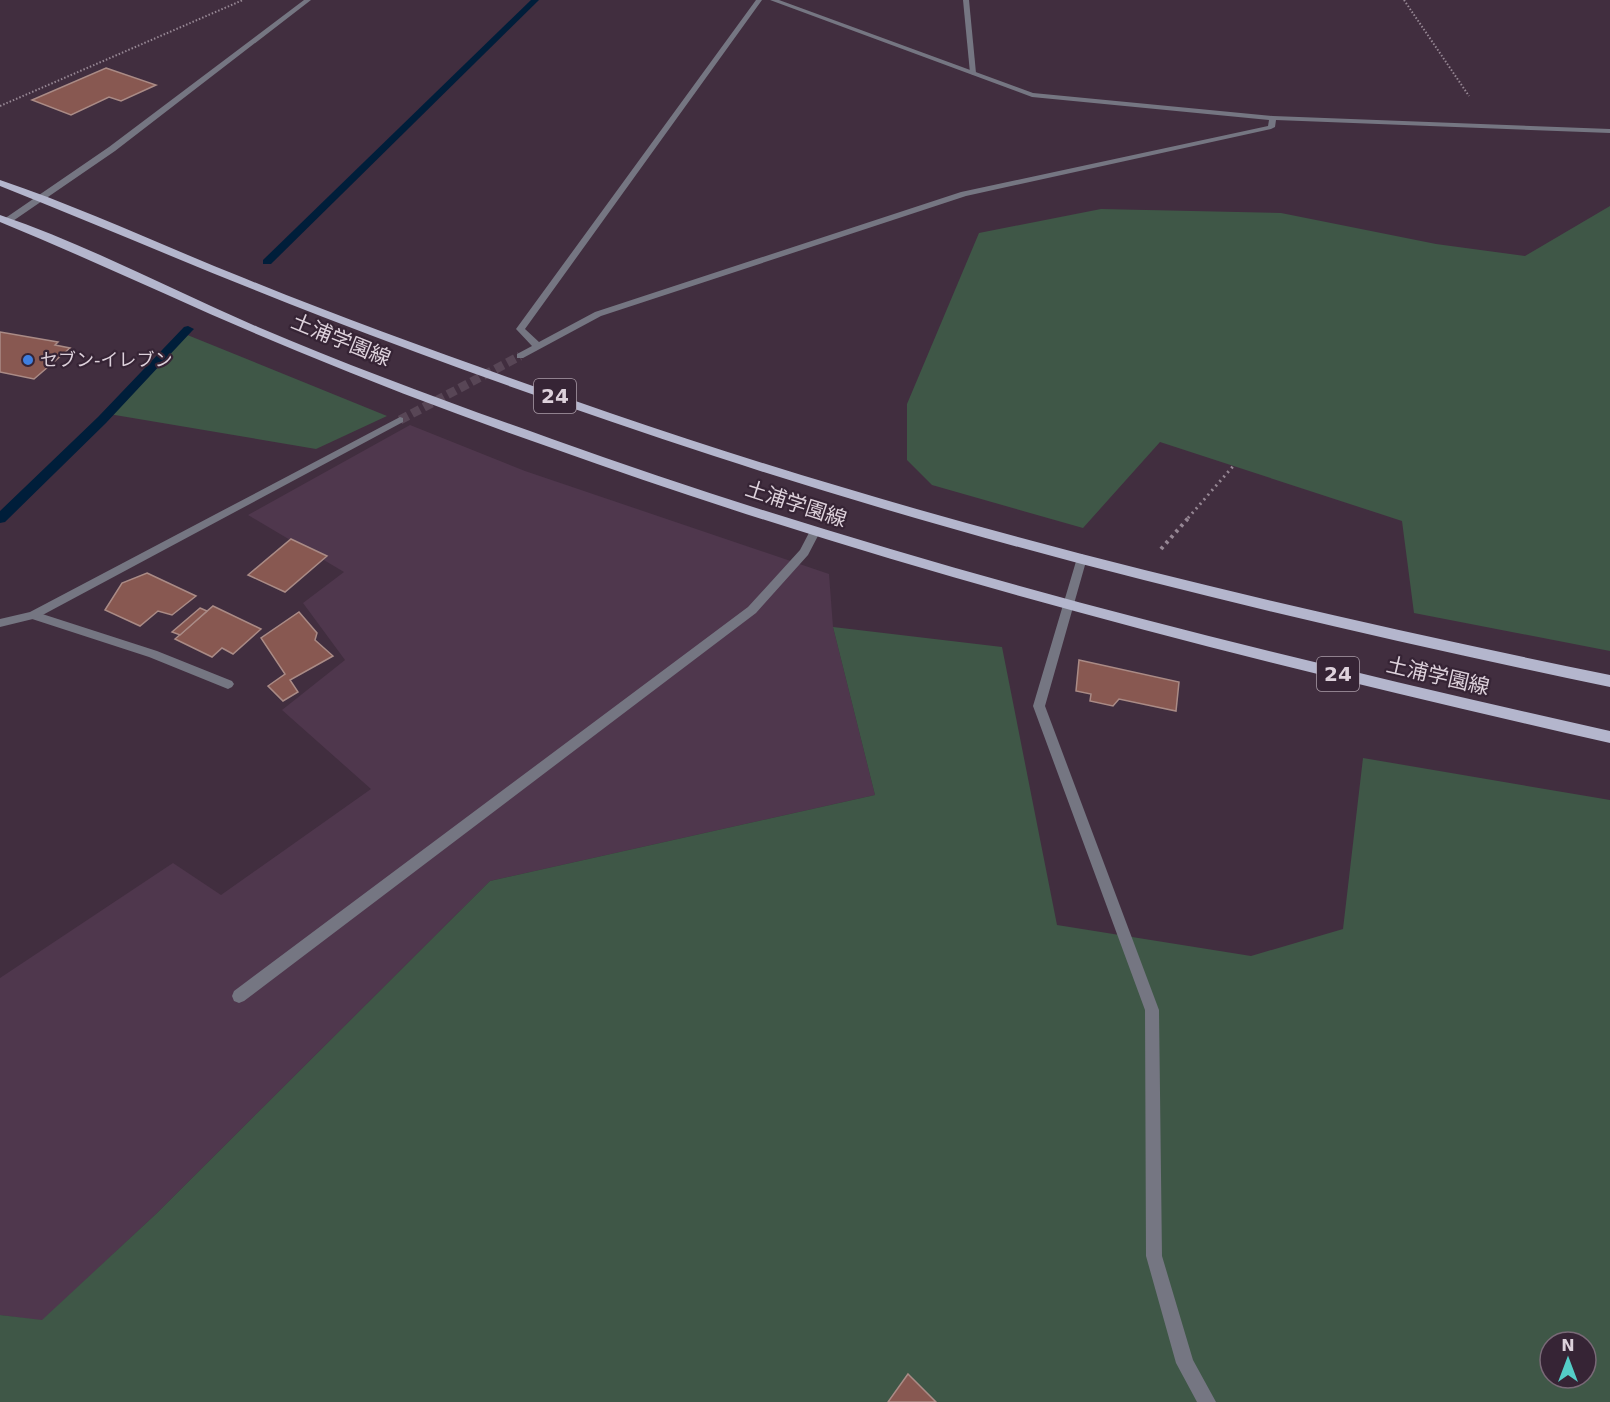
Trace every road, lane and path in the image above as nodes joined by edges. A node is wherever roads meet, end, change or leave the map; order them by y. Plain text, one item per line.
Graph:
1 (243, 0) edge
2 (309, 0) edge
3 (759, 0) edge
4 (773, 0) edge
5 (966, 0) edge
6 (1404, 0) edge
7 (973, 74) junction
8 (0, 106) edge
9 (1273, 118) junction
10 (1490, 127) junction
11 (1610, 131) edge
12 (0, 183) edge
13 (41, 199) junction
14 (4, 219) edge
15 (537, 346) junction
16 (520, 356) tunnel mouth
17 (400, 420) tunnel mouth
18 (1235, 464) dead end
19 (814, 532) junction
20 (1082, 558) junction
21 (1141, 574) junction
22 (1067, 607) junction
23 (33, 615) junction
24 (0, 623) edge
25 (1610, 681) edge
26 (228, 684) dead end
27 (1610, 737) edge
28 (239, 996) dead end
29 (1207, 1402) edge

1 - 8 path
2 - 13 street
3 - 15 street
4 - 7 street
5 - 7 street
6 - 10 path
7 - 9 street
9 - 10 street
9 - 15 street
10 - 11 street
12 - 13 main road, 土浦学園線 / 24
13 - 14 street
13 - 20 main road, 土浦学園線 / 24
14 - 19 main road, 土浦学園線 / 24
15 - 16 street
17 - 23 street
18 - 21 path
19 - 22 main road, 土浦学園線 / 24
19 - 28 street
20 - 21 main road, 土浦学園線 / 24
20 - 22 street
21 - 25 main road, 土浦学園線 / 24
22 - 27 main road, 土浦学園線 / 24
22 - 29 street
23 - 24 street
23 - 26 street

